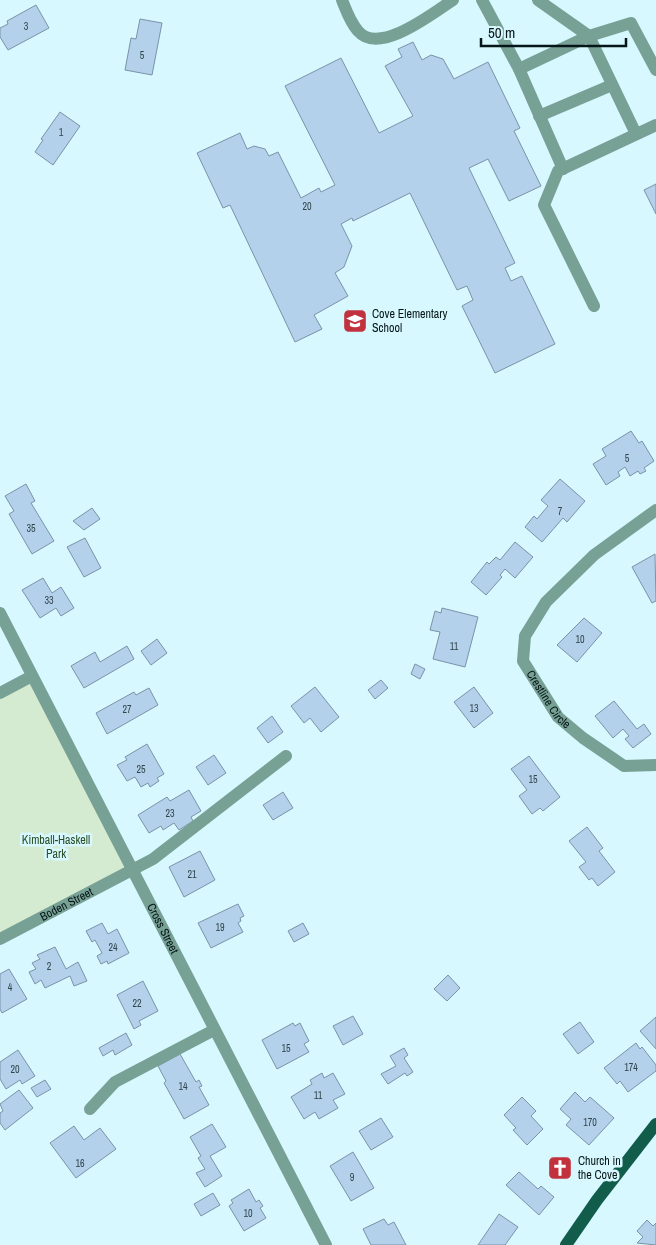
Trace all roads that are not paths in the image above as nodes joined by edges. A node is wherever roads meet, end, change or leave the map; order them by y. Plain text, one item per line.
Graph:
1 (342, 0) edge
2 (453, 0) edge
3 (482, 0) edge
4 (538, 0) edge
5 (589, 36) junction
6 (518, 70) junction
7 (656, 70) edge
8 (612, 85) junction
9 (539, 116) junction
10 (656, 125) edge
11 (636, 134) junction
12 (563, 169) junction
13 (594, 306) dead end
14 (656, 510) edge
15 (0, 613) edge
16 (32, 676) junction
17 (0, 693) edge
18 (286, 756) dead end
19 (656, 765) edge
20 (132, 870) junction
21 (0, 939) edge
22 (214, 1030) junction
23 (90, 1109) dead end
24 (654, 1133) edge
25 (326, 1245) edge
26 (566, 1245) edge

1 - 2 street
3 - 6 street
4 - 5 street
5 - 6 street
5 - 7 street
5 - 8 street
6 - 9 street
8 - 9 street
8 - 11 street
9 - 12 street
10 - 11 street
11 - 12 street
12 - 13 street
14 - 19 street, Crestline Circle
15 - 16 street, Cross Street
16 - 17 street
16 - 20 street, Cross Street
18 - 20 street, Boden Street
20 - 21 street, Boden Street
20 - 22 street, Cross Street
22 - 23 street
22 - 25 street, Cross Street
24 - 26 main road

